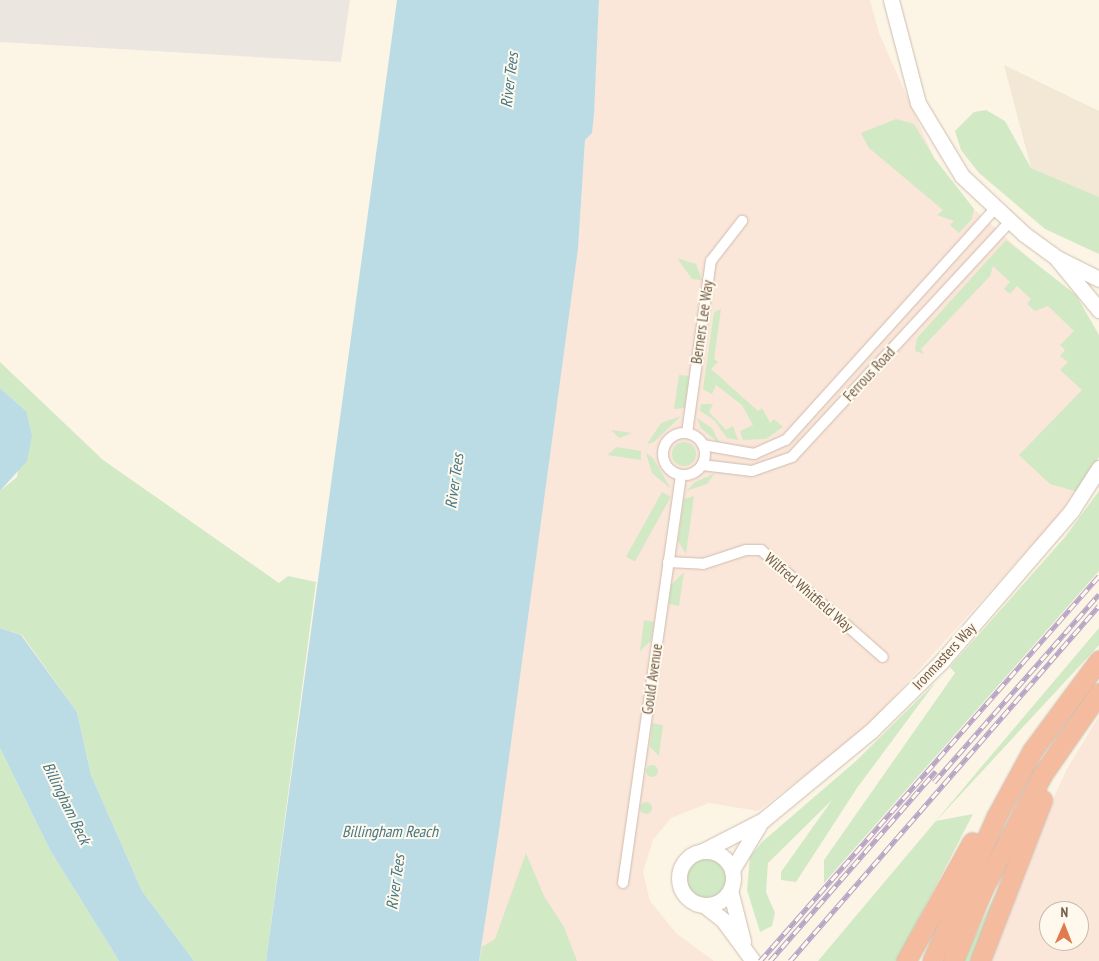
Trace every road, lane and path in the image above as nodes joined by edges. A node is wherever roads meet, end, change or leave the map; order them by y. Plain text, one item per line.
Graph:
1 (891, 0) edge
2 (994, 210) junction
3 (742, 221) dead end
4 (1009, 222) junction
5 (1057, 258) junction
6 (1099, 279) edge
7 (1099, 310) edge
8 (687, 433) junction
9 (703, 445) junction
10 (702, 465) junction
11 (1099, 468) edge
12 (681, 475) junction
13 (668, 562) junction
14 (883, 657) dead end
15 (1099, 660) edge
16 (1099, 694) edge
17 (1032, 751) junction
18 (763, 820) junction
19 (703, 851) junction
20 (732, 870) junction
21 (623, 883) dead end
22 (730, 890) junction
23 (704, 905) junction
24 (743, 945) junction
25 (752, 961) edge
26 (906, 961) edge
27 (932, 961) edge
28 (953, 961) edge
29 (980, 961) edge

1 - 2 street
2 - 4 street
2 - 9 street, Ferrous Road
3 - 8 street, Berners Lee Way
4 - 5 street
4 - 10 street, Ferrous Road
5 - 6 street
5 - 7 street
8 - 9 street
8 - 12 street
9 - 10 street
10 - 12 street
11 - 18 street, Ironmasters Way
12 - 13 street, Gould Avenue
13 - 14 street, Wilfred Whitfield Way
13 - 21 street, Gould Avenue
15 - 17 highway
16 - 28 highway
16 - 29 highway
17 - 26 highway
17 - 27 highway
18 - 19 street, Ironmasters Way
18 - 20 street, Ironmasters Way
19 - 20 street
19 - 23 street, Ironmasters Way
20 - 22 street, Ironmasters Way
22 - 23 street
22 - 24 street, Ironmasters Way
23 - 24 street, Ironmasters Way
24 - 25 street, Ironmasters Way

